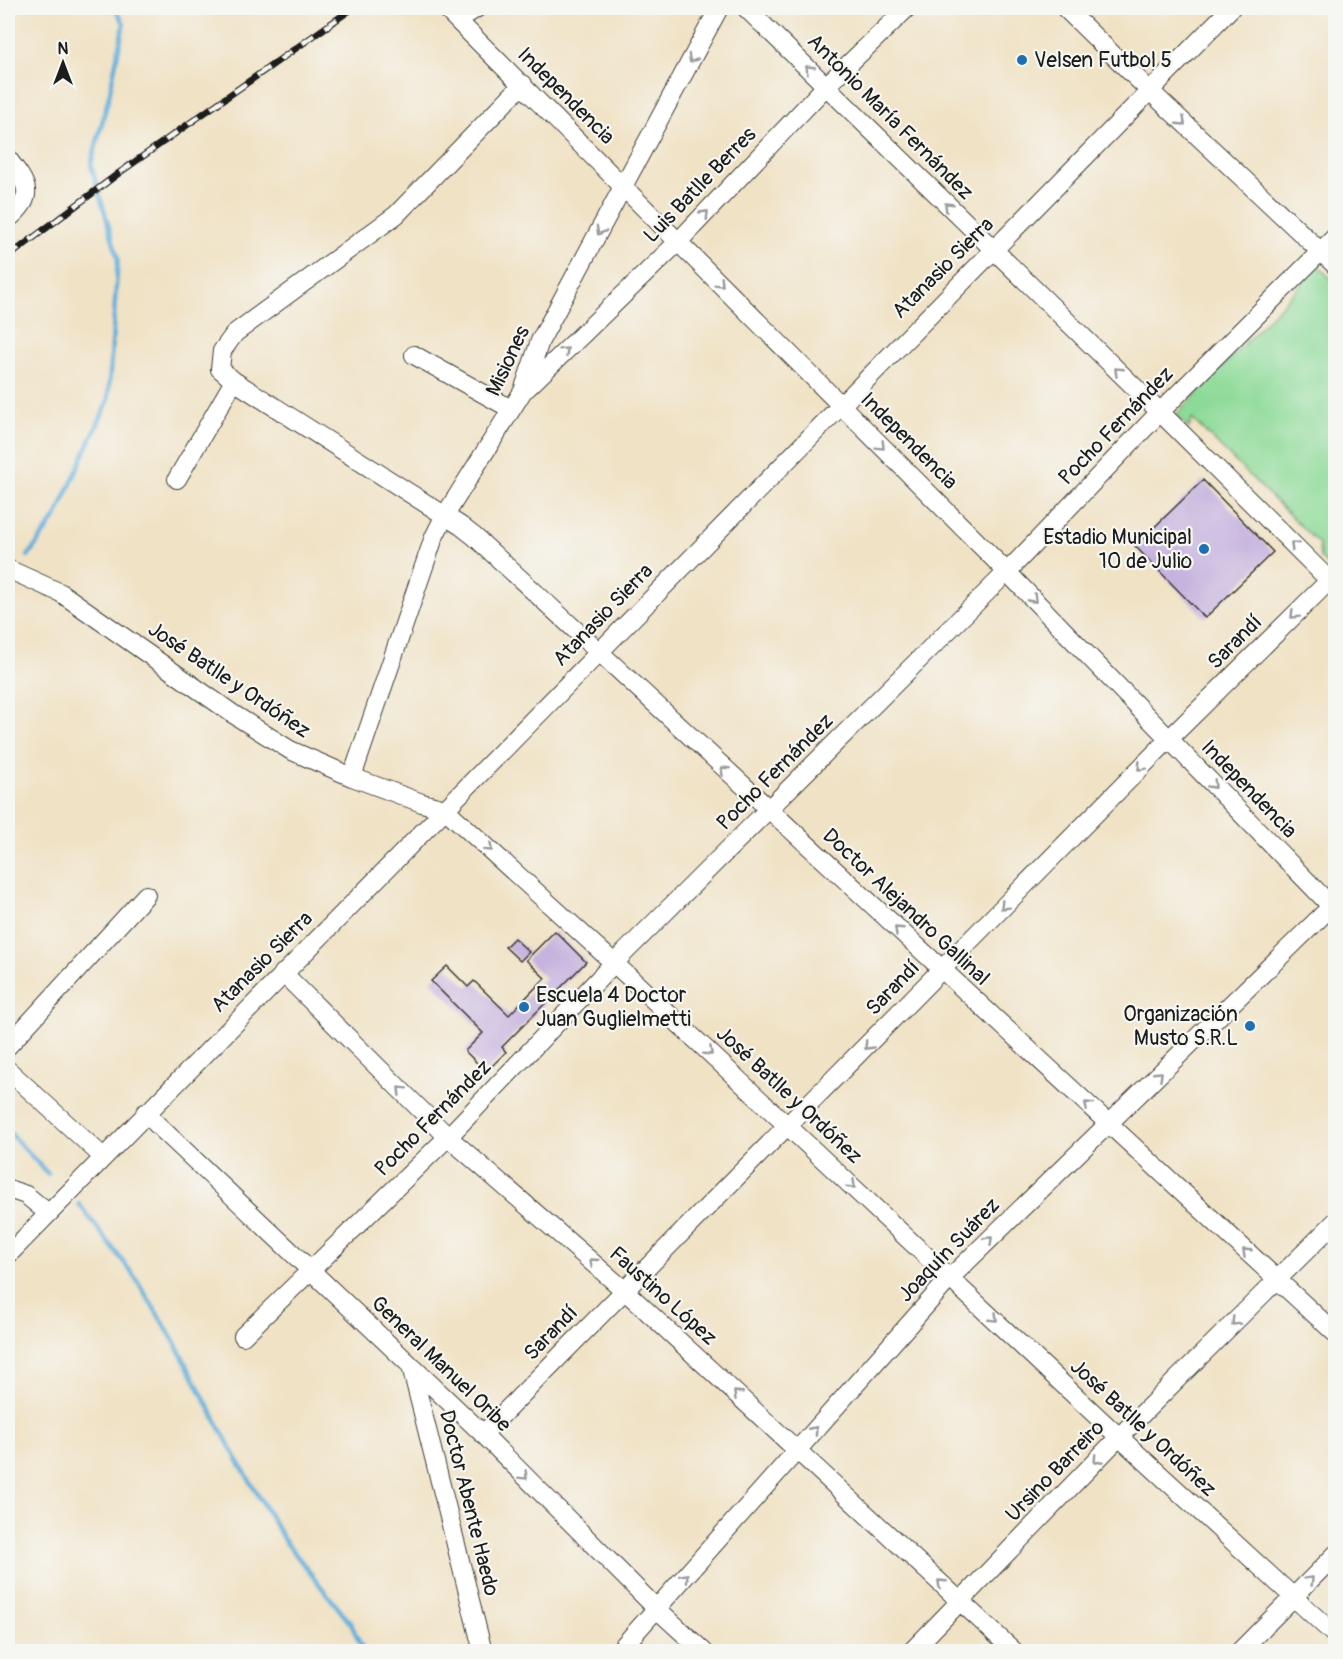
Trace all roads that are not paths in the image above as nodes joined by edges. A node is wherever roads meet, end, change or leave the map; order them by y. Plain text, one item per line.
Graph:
1 (477, 8) edge
2 (719, 8) edge
3 (747, 8) edge
4 (907, 8) edge
5 (1065, 8) edge
6 (1231, 8) edge
7 (452, 14) edge
8 (523, 84) junction
9 (826, 86) junction
10 (1150, 91) junction
11 (8, 159) edge
12 (625, 186) junction
13 (8, 219) edge
14 (1335, 236) edge
15 (678, 242) junction
16 (993, 249) junction
17 (1320, 252) junction
18 (1335, 266) edge
19 (414, 355) dead end
20 (234, 381) junction
21 (523, 391) junction
22 (840, 404) junction
23 (511, 409) junction
24 (1160, 411) junction
25 (177, 479) dead end
26 (444, 517) junction
27 (8, 569) edge
28 (1007, 572) junction
29 (1333, 580) edge
30 (598, 652) junction
31 (1169, 739) junction
32 (352, 777) junction
33 (446, 809) junction
34 (768, 811) junction
35 (146, 895) dead end
36 (1334, 907) edge
37 (614, 963) junction
38 (942, 970) junction
39 (283, 973) junction
40 (8, 1046) edge
41 (8, 1071) edge
42 (145, 1113) junction
43 (1109, 1124) junction
44 (789, 1126) junction
45 (448, 1137) junction
46 (103, 1157) junction
47 (8, 1189) edge
48 (48, 1213) junction
49 (1335, 1221) edge
50 (8, 1255) edge
51 (310, 1270) junction
52 (951, 1277) junction
53 (1276, 1281) junction
54 (624, 1290) junction
55 (1335, 1335) edge
56 (243, 1336) dead end
57 (411, 1366) junction
58 (483, 1434) junction
59 (1119, 1437) junction
60 (796, 1450) junction
61 (1335, 1554) edge
62 (1292, 1597) junction
63 (960, 1601) junction
64 (657, 1609) junction
65 (1335, 1636) edge
66 (483, 1652) edge
67 (618, 1652) edge
68 (704, 1652) edge
69 (911, 1652) edge
70 (1015, 1652) edge
71 (1239, 1652) edge

1 - 7 street
2 -> 12 street, Misiones
9 -> 3 street, Antonio María Fernández
4 - 9 street, Luis Batlle Berres
5 - 10 street
6 - 10 street, Atanasio Sierra
7 - 8 street, Independencia
8 - 12 street, Independencia
8 - 20 street
15 -> 9 street, Luis Batlle Berres
16 -> 9 street, Antonio María Fernández
10 - 16 street, Atanasio Sierra
10 -> 17 street
11 - 13 street
12 - 15 street, Independencia
12 -> 21 street, Misiones
14 - 17 street, Pocho Fernández
21 -> 15 street, Luis Batlle Berres
15 -> 22 street, Independencia
16 - 22 street, Atanasio Sierra
24 -> 16 street, Antonio María Fernández
17 - 18 street
17 - 24 street, Pocho Fernández
19 - 23 street
20 - 25 street
20 - 26 street, Doctor Alejandro Gallinal
21 - 23 street, Misiones
22 -> 28 street, Independencia
22 - 30 street, Atanasio Sierra
23 - 26 street, Misiones
24 - 28 street, Pocho Fernández
29 -> 24 street, Antonio María Fernández
26 - 30 street, Doctor Alejandro Gallinal
26 - 32 street, Misiones
27 - 32 street, José Batlle y Ordóñez
28 -> 31 street, Independencia
28 - 34 street, Pocho Fernández
29 -> 31 street, Sarandí
30 - 33 street, Atanasio Sierra
34 -> 30 street, Doctor Alejandro Gallinal
31 -> 36 street, Independencia
31 -> 38 street, Sarandí
32 - 33 street, José Batlle y Ordóñez
33 -> 37 street, José Batlle y Ordóñez
33 - 39 street, Atanasio Sierra
34 - 37 street, Pocho Fernández
38 -> 34 street, Doctor Alejandro Gallinal
35 - 40 street
43 -> 36 street, Joaquín Suárez
37 -> 44 street, José Batlle y Ordóñez
37 - 45 street, Pocho Fernández
43 -> 38 street, Doctor Alejandro Gallinal
38 -> 44 street, Sarandí
39 - 42 street, Atanasio Sierra
45 -> 39 street, Faustino López
41 - 46 street
42 - 46 street, Atanasio Sierra
42 - 51 street, General Manuel Oribe
52 -> 43 street, Joaquín Suárez
53 -> 43 street, Doctor Alejandro Gallinal
44 -> 52 street, José Batlle y Ordóñez
44 - 54 street, Sarandí
45 - 51 street, Pocho Fernández
54 -> 45 street, Faustino López
46 - 48 street, Atanasio Sierra
47 - 48 street
48 - 50 street, Atanasio Sierra
49 - 53 street, Ursino Barreiro
51 - 56 street, Pocho Fernández
51 - 57 street, General Manuel Oribe
52 -> 59 street, José Batlle y Ordóñez
60 -> 52 street, Joaquín Suárez
53 - 55 street, Doctor Alejandro Gallinal
53 -> 59 street, Ursino Barreiro
54 - 58 street, Sarandí
60 -> 54 street, Faustino López
57 - 58 street, General Manuel Oribe
57 - 66 street, Doctor Abente Haedo
58 -> 64 street, General Manuel Oribe
59 - 62 street, José Batlle y Ordóñez
59 -> 63 street, Ursino Barreiro
63 -> 60 street, Faustino López
64 -> 60 street, Joaquín Suárez
62 -> 61 street
62 - 65 street, José Batlle y Ordóñez
62 - 71 street
63 - 69 street, Ursino Barreiro
63 - 70 street, Faustino López
64 - 67 street, Joaquín Suárez
64 - 68 street, General Manuel Oribe

